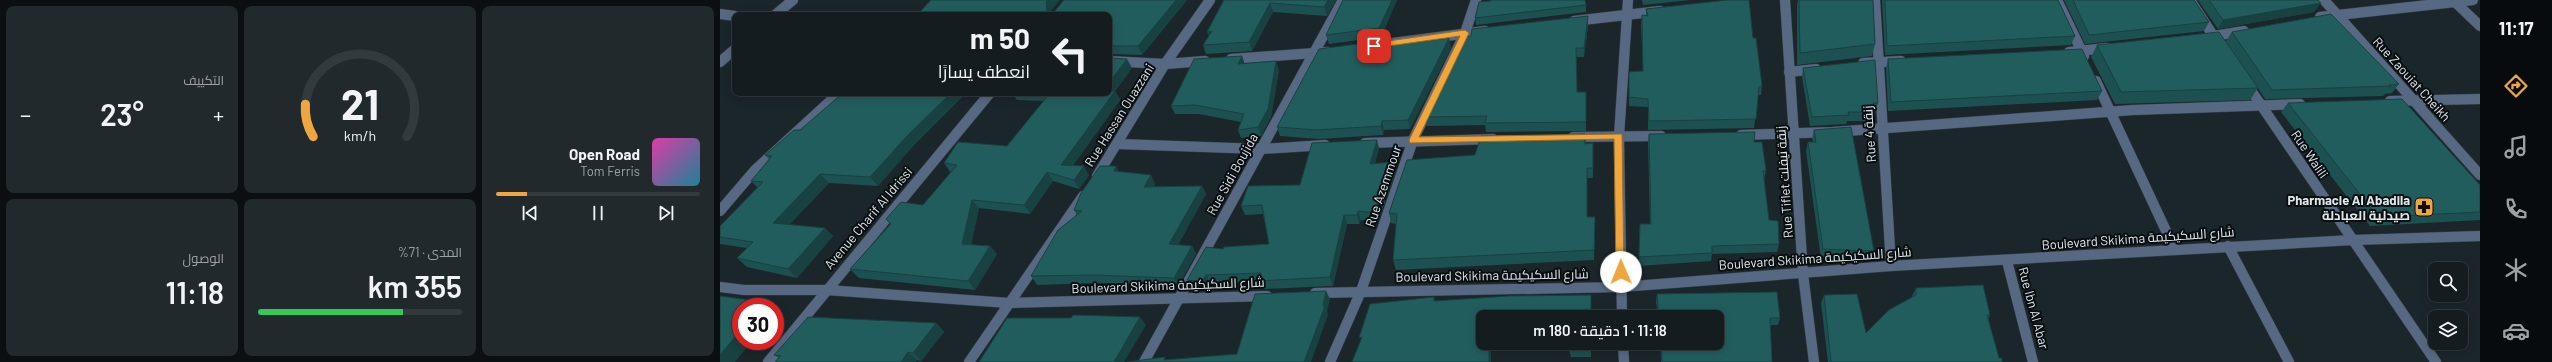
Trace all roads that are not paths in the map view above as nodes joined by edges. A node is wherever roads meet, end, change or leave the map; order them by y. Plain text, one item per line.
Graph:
1 (792, 0) edge
2 (1210, 0) edge
3 (1343, 0) edge
4 (1476, 0) edge
5 (1628, 0) edge
6 (1785, 0) edge
7 (1875, 0) edge
8 (2057, 0) edge
9 (2190, 0) edge
10 (2324, 0) edge
11 (2474, 0) edge
12 (2456, 3) junction
13 (1667, 10) edge
14 (778, 12) edge
15 (720, 14) edge
16 (1628, 14) junction
17 (2336, 14) junction
18 (732, 16) edge
19 (2313, 18) edge
20 (1562, 23) edge
21 (2480, 26) edge
22 (1495, 30) edge
23 (2252, 30) edge
24 (1465, 33) junction
25 (2213, 37) junction
26 (2198, 38) edge
27 (2120, 47) edge
28 (1351, 49) edge
29 (2222, 49) edge
30 (1336, 51) edge
31 (2082, 51) junction
32 (732, 52) edge
33 (2058, 52) edge
34 (1313, 54) junction
35 (1909, 60) edge
36 (1112, 61) edge
37 (720, 62) edge
38 (1878, 62) junction
39 (1165, 64) junction
40 (1856, 64) edge
41 (1826, 67) edge
42 (1789, 72) junction
43 (2240, 74) edge
44 (836, 96) edge
45 (988, 96) edge
46 (2480, 98) edge
47 (2414, 101) junction
48 (2376, 102) edge
49 (2307, 104) edge
50 (2262, 105) junction
51 (2109, 111) junction
52 (1881, 129) junction
53 (1795, 134) junction
54 (1731, 135) edge
55 (1619, 136) junction
56 (1675, 136) edge
57 (1563, 137) edge
58 (1500, 139) edge
59 (1413, 140) junction
60 (1118, 144) junction
61 (1352, 144) edge
62 (1337, 145) edge
63 (1261, 149) junction
64 (2480, 175) edge
65 (720, 211) edge
66 (2480, 236) edge
67 (2353, 240) junction
68 (2228, 246) junction
69 (2175, 250) junction
70 (2007, 261) junction
71 (1891, 266) junction
72 (1803, 274) junction
73 (720, 287) edge
74 (1621, 287) junction
75 (827, 290) junction
76 (1361, 291) junction
77 (1305, 294) edge
78 (1281, 295) edge
79 (1177, 300) junction
80 (1009, 303) junction
81 (1622, 310) edge
82 (1623, 350) edge
83 (768, 362) edge
84 (969, 362) edge
85 (1144, 362) edge
86 (1330, 362) edge
87 (1624, 362) edge
88 (1814, 362) edge
89 (2033, 362) edge
90 (2289, 362) edge
91 (2436, 362) edge

1 - 14 street
2 - 39 street, Rue Hassan Ouazzani
3 - 34 street, Rue Sidi Boujida
4 - 24 street, Rue Azemmour
5 - 16 street
6 - 42 street, Rue Tiflet زنقة تيفلت
7 - 38 street, Rue 4 زنقة
8 - 31 street
9 - 25 street
10 - 17 street, Rue Zaouiat Cheikh
11 - 12 street
12 - 17 street
12 - 21 street
13 - 16 street
15 - 18 street
16 - 20 street
16 - 55 street
17 - 19 street
17 - 47 street, Rue Zaouiat Cheikh
22 - 24 street
23 - 25 street
24 - 28 street
24 - 59 street, Rue Azemmour
25 - 26 street
25 - 29 street
27 - 31 street
30 - 34 street
31 - 33 street
31 - 51 street
32 - 37 street
34 - 39 street
34 - 63 street, Rue Sidi Boujida
35 - 38 street
36 - 39 street
38 - 40 street
38 - 52 street, Rue 4 زنقة
39 - 60 street, Rue Hassan Ouazzani
41 - 42 street
42 - 53 street, Rue Tiflet زنقة تيفلت
43 - 50 street, Rue Walili
44 - 65 street
45 - 75 street, Avenue Charif Al Idrissi
46 - 47 street
47 - 48 street
47 - 64 street, Rue Zaouiat Cheikh
49 - 50 street
50 - 51 street
50 - 67 street, Rue Walili
51 - 52 street
51 - 69 street
52 - 53 street
52 - 71 street, Rue 4 زنقة
53 - 54 street
53 - 72 street, Rue Tiflet زنقة تيفلت
55 - 56 street
55 - 57 street
55 - 74 street
58 - 59 street
59 - 61 street
59 - 76 street, Rue Azemmour
60 - 63 street
60 - 80 street, Rue Hassan Ouazzani
62 - 63 street
63 - 79 street, Rue Sidi Boujida
66 - 67 street, Boulevard Skikima شارع السكيكيمة
67 - 68 street, Boulevard Skikima شارع السكيكيمة
67 - 91 street, Rue Walili
68 - 69 street, Boulevard Skikima شارع السكيكيمة
68 - 90 street
69 - 70 street, Boulevard Skikima شارع السكيكيمة
70 - 71 street, Boulevard Skikima شارع السكيكيمة
70 - 89 street, Rue Ibn Al Abar
71 - 72 street, Boulevard Skikima شارع السكيكيمة
72 - 74 street, Boulevard Skikima شارع السكيكيمة
72 - 88 street, Rue Tiflet زنقة تيفلت
73 - 75 street, Boulevard Skikima شارع السكيكيمة
74 - 76 street, Boulevard Skikima شارع السكيكيمة
74 - 81 street
75 - 80 street, Boulevard Skikima شارع السكيكيمة
75 - 83 street, Avenue Charif Al Idrissi
76 - 77 street, Boulevard Skikima شارع السكيكيمة
76 - 86 street, Rue Azemmour
78 - 79 street, Boulevard Skikima شارع السكيكيمة
79 - 80 street, Boulevard Skikima شارع السكيكيمة
79 - 85 street, Rue Sidi Boujida
80 - 84 street, Rue Hassan Ouazzani
82 - 87 street

